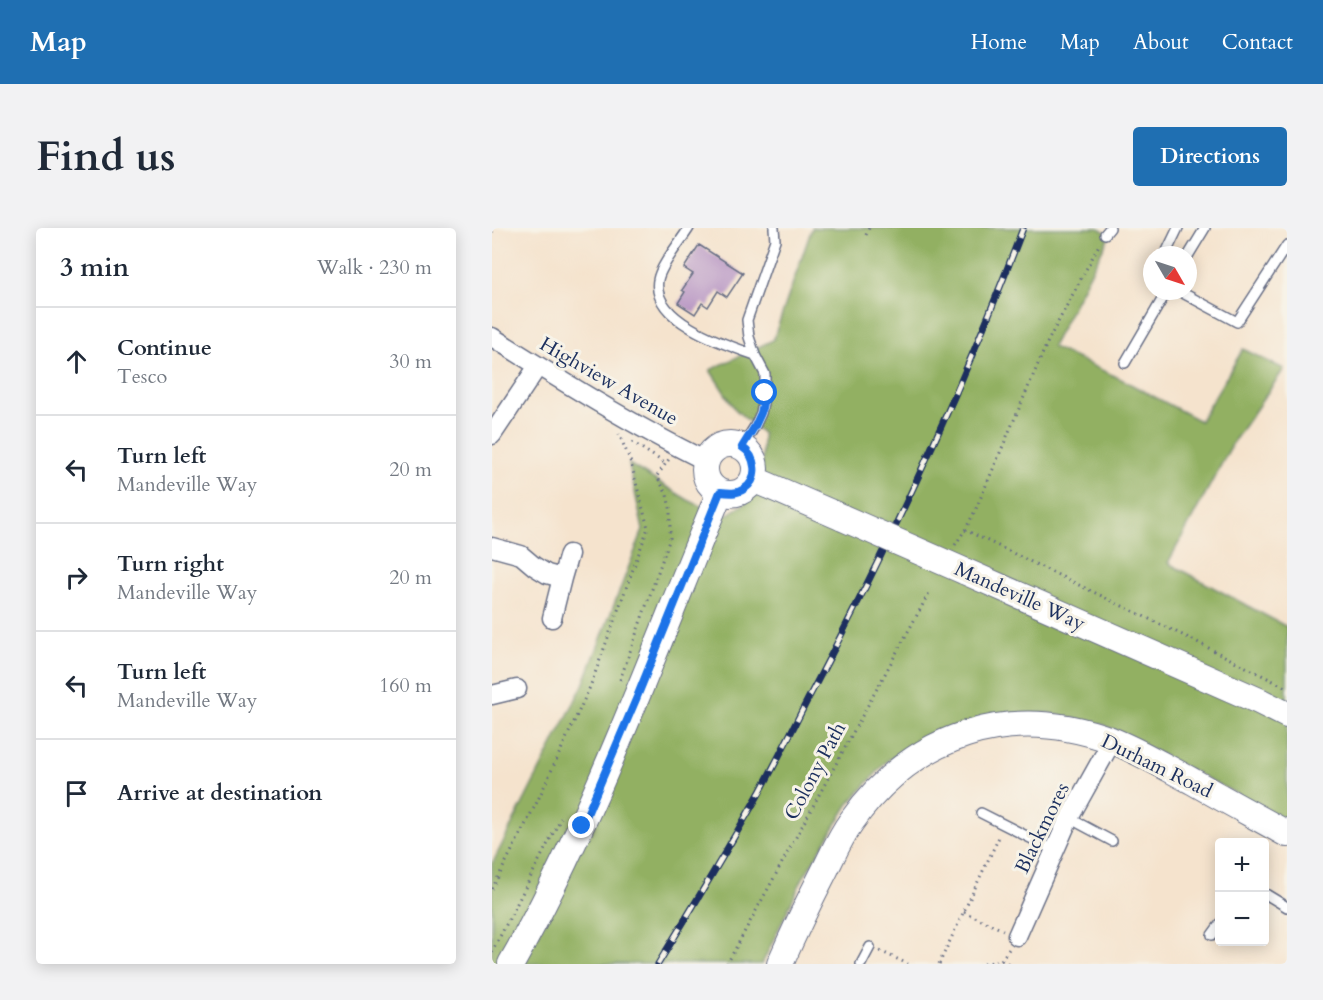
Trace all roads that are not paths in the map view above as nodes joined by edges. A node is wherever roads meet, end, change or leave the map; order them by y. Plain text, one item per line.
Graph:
1 (689, 228) edge
2 (774, 228) edge
3 (1178, 228) edge
4 (1205, 228) edge
5 (1287, 245) edge
6 (1169, 246) edge
7 (1194, 246) edge
8 (1162, 300) edge
9 (1196, 300) edge
10 (492, 337) edge
11 (755, 355) junction
12 (1125, 363) dead end
13 (538, 366) junction
14 (492, 435) edge
15 (742, 447) junction
16 (706, 461) junction
17 (753, 479) junction
18 (720, 492) junction
19 (492, 548) edge
20 (569, 554) dead end
21 (562, 578) junction
22 (552, 618) dead end
23 (517, 688) dead end
24 (492, 695) edge
25 (1287, 716) edge
26 (1112, 741) junction
27 (981, 813) dead end
28 (1070, 818) junction
29 (1287, 834) edge
30 (1112, 841) dead end
31 (1054, 850) junction
32 (1269, 896) edge
33 (1287, 907) edge
34 (1215, 931) edge
35 (1212, 935) dead end
36 (1017, 936) road end
37 (870, 947) road end
38 (511, 964) edge
39 (780, 964) edge
40 (861, 964) edge

1 - 11 lane
2 - 11 lane
3 - 6 lane
4 - 7 lane
5 - 9 lane
8 - 12 lane
10 - 13 street, Highview Avenue
11 - 15 lane
13 - 14 street
13 - 16 street, Highview Avenue
15 - 16 main road
15 - 17 main road
16 - 18 main road
17 - 18 main road
17 - 25 main road, Mandeville Way, bridge
18 - 38 main road
19 - 21 street
20 - 21 street
21 - 22 street
23 - 24 street
26 - 28 street, Blackmores
26 - 29 main road, Durham Road
26 - 39 main road, Durham Road
27 - 31 lane
28 - 30 lane
28 - 31 street, Blackmores
31 - 36 street, Blackmores
32 - 33 lane
34 - 35 lane
37 - 40 lane

